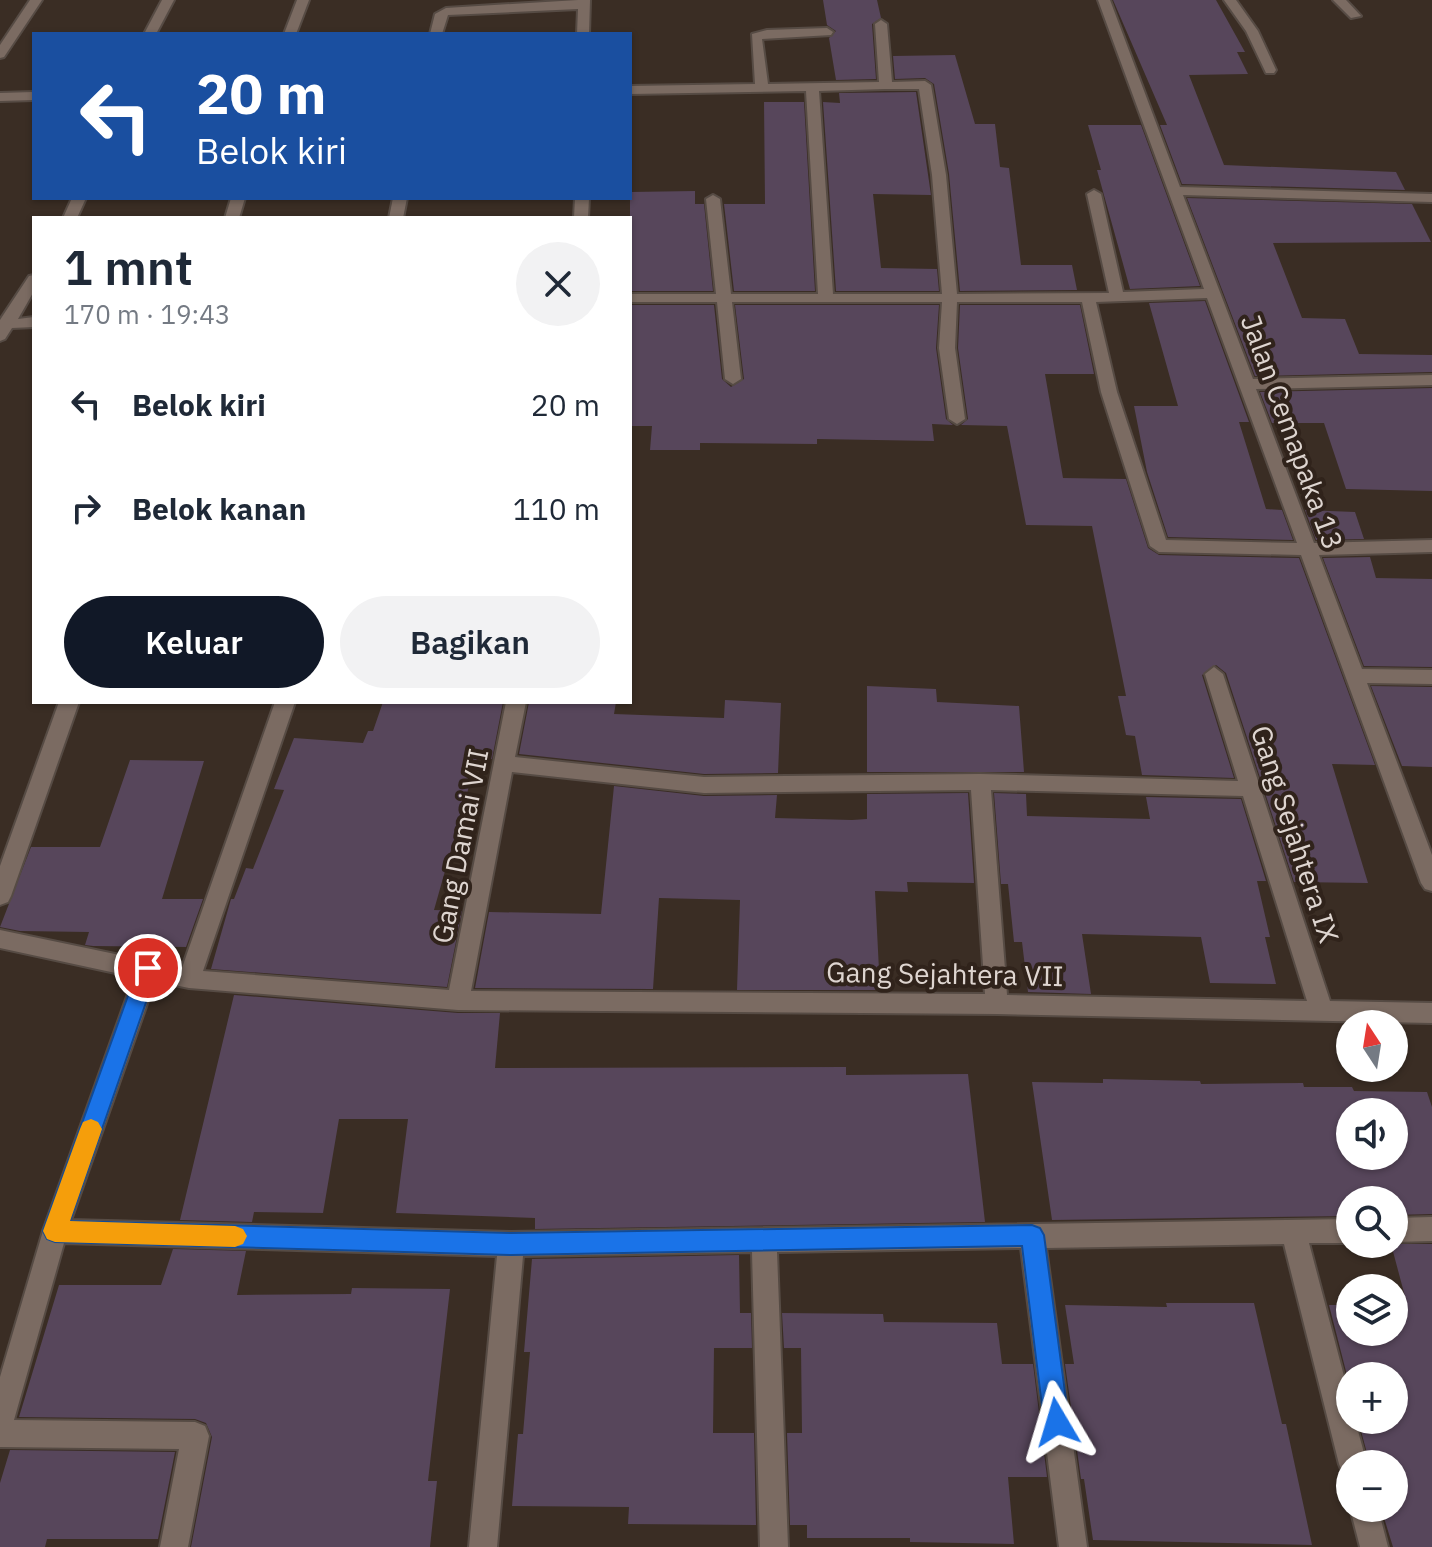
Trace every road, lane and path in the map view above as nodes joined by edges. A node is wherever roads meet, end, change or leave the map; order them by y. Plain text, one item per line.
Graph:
1 (36, 0) edge
2 (168, 0) edge
3 (303, 0) edge
4 (1104, 0) edge
5 (1230, 0) edge
6 (1339, 0) edge
7 (584, 2) edge
8 (1355, 16) dead end
9 (881, 24) dead end
10 (151, 32) edge
11 (291, 32) edge
12 (436, 32) edge
13 (583, 32) edge
14 (827, 32) dead end
15 (0, 54) edge
16 (1270, 70) dead end
17 (886, 86) junction
18 (812, 87) junction
19 (762, 88) junction
20 (632, 90) edge
21 (32, 96) edge
22 (0, 97) edge
23 (1175, 191) junction
24 (1094, 194) dead end
25 (1432, 198) edge
26 (713, 199) dead end
27 (32, 282) edge
28 (1213, 293) junction
29 (1117, 297) junction
30 (632, 298) edge
31 (726, 298) junction
32 (826, 298) junction
33 (1088, 298) junction
34 (950, 299) junction
35 (32, 322) edge
36 (2, 328) edge
37 (733, 379) dead end
38 (1432, 380) edge
39 (1247, 384) junction
40 (957, 419) dead end
41 (1432, 546) edge
42 (1308, 549) junction
43 (1214, 674) dead end
44 (1355, 676) junction
45 (1432, 677) edge
46 (68, 704) edge
47 (284, 704) edge
48 (516, 704) edge
49 (506, 764) junction
50 (980, 782) junction
51 (1252, 789) junction
52 (1424, 837) edge
53 (1432, 883) edge
54 (0, 896) edge
55 (0, 939) edge
56 (148, 968) junction
57 (189, 979) junction
58 (458, 1000) junction
59 (997, 1004) junction
60 (1322, 1011) junction
61 (1432, 1013) edge
62 (1432, 1229) edge
63 (1408, 1230) edge
64 (55, 1231) junction
65 (1336, 1231) edge
66 (1294, 1232) junction
67 (1032, 1235) junction
68 (764, 1239) junction
69 (511, 1244) junction
70 (0, 1423) edge
71 (0, 1433) edge
72 (1349, 1450) edge
73 (1368, 1522) edge
74 (174, 1547) edge
75 (483, 1547) edge
76 (774, 1547) edge
77 (1073, 1547) edge
78 (1374, 1547) edge

1 - 15 street
2 - 10 street
3 - 11 street
4 - 23 street, Jalan Cemapaka 13
5 - 16 street
6 - 8 street
7 - 12 street
7 - 13 street
9 - 17 street
14 - 19 street
17 - 18 street
17 - 34 street
18 - 19 street
18 - 32 street
19 - 20 street
21 - 22 street
23 - 25 street
23 - 28 street, Jalan Cemapaka 13
24 - 29 street
26 - 31 street
27 - 36 street
28 - 29 street
28 - 39 street, Jalan Cemapaka 13
29 - 33 street
30 - 31 street
31 - 32 street
31 - 37 street
32 - 34 street
33 - 34 street
33 - 42 street
34 - 40 street
35 - 36 street
38 - 39 street
39 - 42 street, Jalan Cemapaka 13
41 - 42 street
42 - 44 street, Jalan Cemapaka 13
43 - 51 street, Gang Sejahtera IX
44 - 45 street
44 - 52 street, Jalan Cemapaka 13
46 - 54 street
47 - 57 street
48 - 49 street, Gang Damai VII
49 - 50 street
49 - 58 street, Gang Damai VII
50 - 51 street
50 - 59 street
51 - 60 street, Gang Sejahtera IX
52 - 53 street, Jalan Cemapaka 13
55 - 56 street, Gang Sejahtera VII
56 - 57 street, Gang Sejahtera VII
56 - 64 street
57 - 58 street, Gang Sejahtera VII
58 - 59 street, Gang Sejahtera VII
59 - 60 street, Gang Sejahtera VII
60 - 61 street, Gang Sejahtera VII
62 - 63 street
64 - 69 street
64 - 70 street
65 - 66 street
66 - 67 street
66 - 72 street
67 - 68 street
67 - 77 street
68 - 69 street
68 - 76 street
69 - 75 street
71 - 74 street
73 - 78 street

